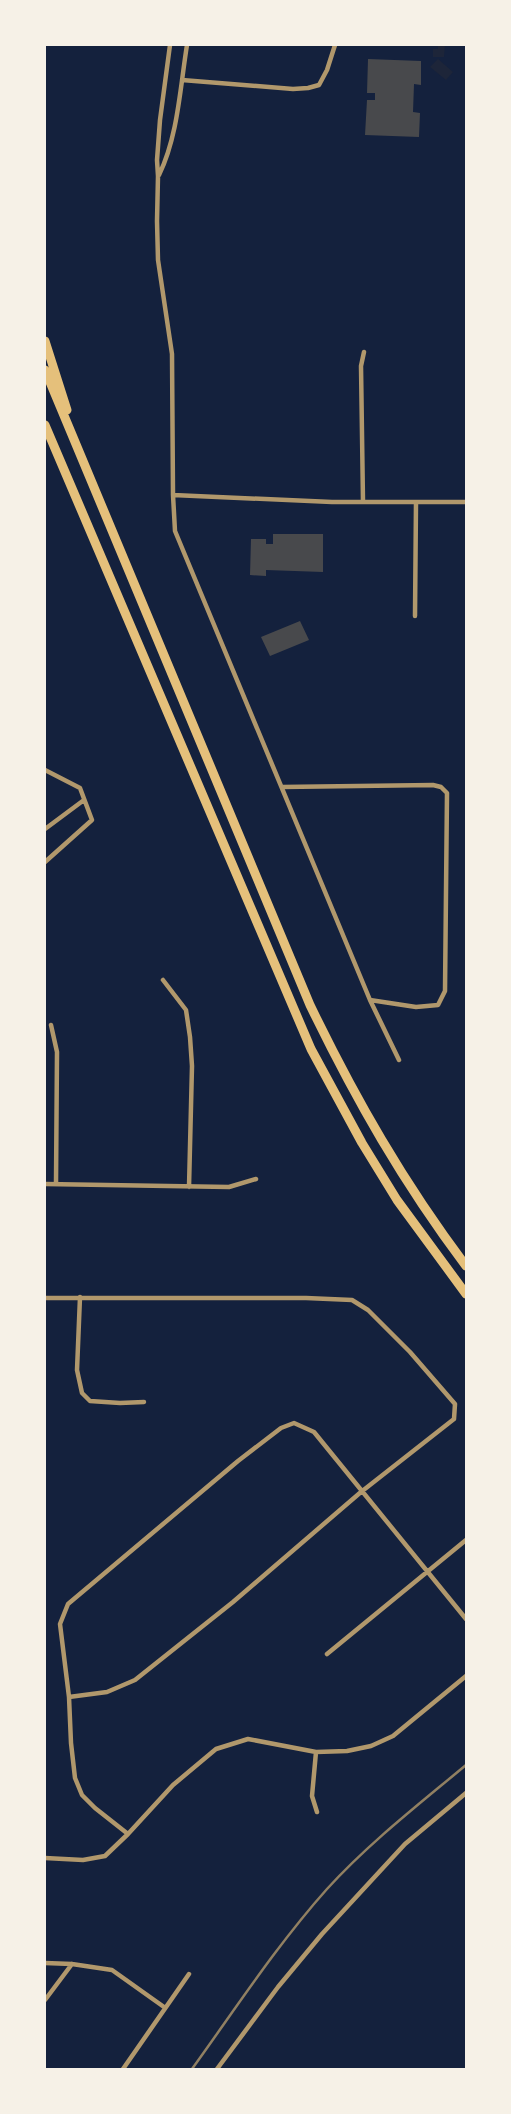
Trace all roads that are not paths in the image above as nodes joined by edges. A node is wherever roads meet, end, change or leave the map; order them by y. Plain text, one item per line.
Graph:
1 (170, 45) edge
2 (187, 45) edge
3 (335, 45) edge
4 (182, 80) junction
5 (158, 176) junction
6 (45, 341) edge
7 (364, 352) dead end
8 (45, 370) edge
9 (45, 425) edge
10 (45, 430) edge
11 (58, 457) junction
12 (88, 477) junction
13 (172, 495) junction
14 (363, 502) junction
15 (416, 502) junction
16 (466, 502) edge
17 (415, 616) dead end
18 (45, 770) edge
19 (282, 787) junction
20 (84, 800) junction
21 (45, 829) edge
22 (45, 862) edge
23 (162, 980) dead end
24 (370, 1000) junction
25 (51, 1024) dead end
26 (400, 1060) dead end
27 (256, 1179) dead end
28 (56, 1183) junction
29 (45, 1184) edge
30 (189, 1187) junction
31 (466, 1266) edge
32 (466, 1294) edge
33 (80, 1297) junction
34 (45, 1298) edge
35 (144, 1402) dead end
36 (361, 1492) junction
37 (466, 1540) edge
38 (427, 1572) junction
39 (466, 1619) edge
40 (327, 1654) dead end
41 (466, 1676) edge
42 (69, 1697) junction
43 (316, 1752) junction
44 (466, 1793) edge
45 (317, 1812) dead end
46 (128, 1834) junction
47 (45, 1858) edge
48 (45, 1963) edge
49 (72, 1964) junction
50 (189, 1974) dead end
51 (45, 2000) edge
52 (164, 2007) junction
53 (122, 2069) edge
54 (217, 2069) edge

1 - 5 street
2 - 4 street
3 - 4 street
4 - 5 street
5 - 13 street
6 - 12 highway
7 - 14 street
8 - 12 highway
9 - 11 highway
10 - 11 highway
11 - 32 highway
12 - 31 highway
13 - 14 street
13 - 19 street
14 - 15 street
15 - 16 street
15 - 17 street
18 - 20 street
19 - 24 street
19 - 24 street
20 - 21 street
20 - 22 street
23 - 30 street
24 - 26 street
25 - 28 street
27 - 30 street
28 - 29 street
28 - 30 street
33 - 34 street
33 - 35 street
33 - 36 street
36 - 38 street
36 - 42 street
36 - 42 street
37 - 38 street
38 - 39 street
38 - 40 street
41 - 43 street
42 - 46 street
43 - 45 street
43 - 46 street
44 - 54 street
46 - 47 street
48 - 49 street
49 - 51 street
49 - 52 street
50 - 52 street
52 - 53 street

